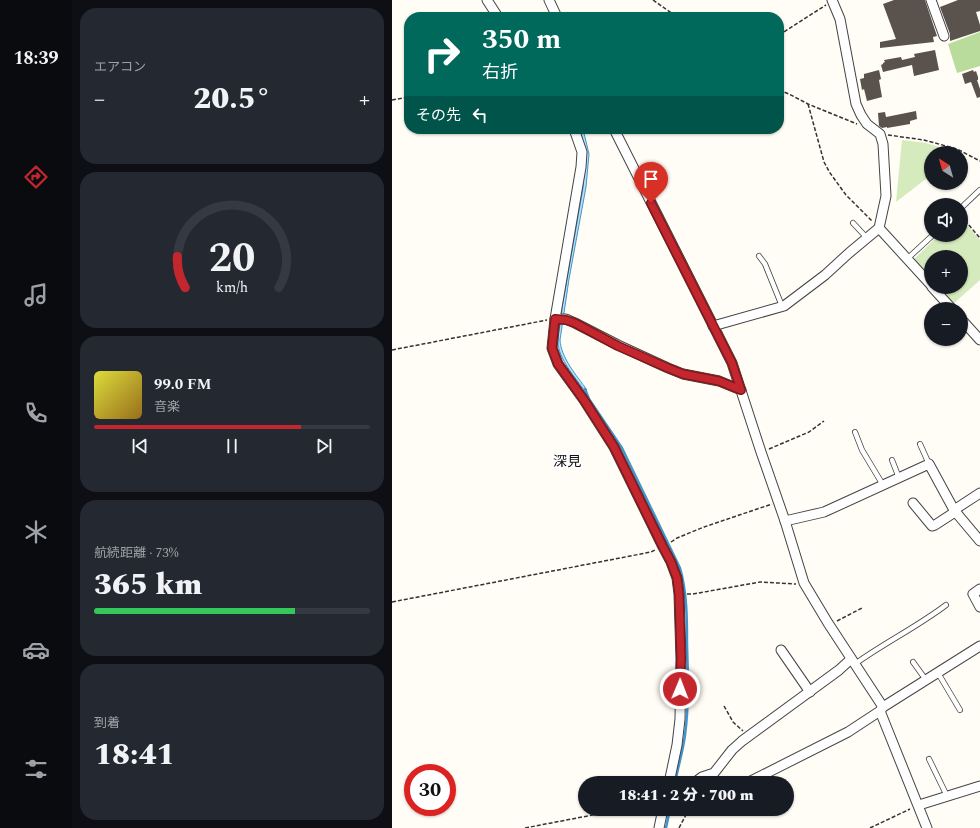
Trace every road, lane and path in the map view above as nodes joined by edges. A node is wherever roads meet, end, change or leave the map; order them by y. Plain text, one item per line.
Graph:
1 (487, 0) edge
2 (549, 0) edge
3 (653, 0) edge
4 (832, 0) edge
5 (931, 0) edge
6 (495, 12) edge
7 (555, 12) edge
8 (670, 12) edge
9 (784, 32) edge
10 (944, 36) dead end
11 (784, 92) edge
12 (404, 98) edge
13 (392, 100) edge
14 (808, 104) junction
15 (858, 125) dead end
16 (576, 134) edge
17 (617, 134) edge
18 (880, 134) junction
19 (980, 161) edge
20 (980, 190) edge
21 (968, 201) edge
22 (853, 223) dead end
23 (968, 224) edge
24 (879, 228) junction
25 (866, 238) junction
26 (980, 238) edge
27 (925, 242) edge
28 (759, 256) dead end
29 (907, 259) junction
30 (924, 277) edge
31 (939, 294) edge
32 (946, 302) edge
33 (782, 306) junction
34 (555, 319) junction
35 (713, 326) junction
36 (968, 327) edge
37 (980, 340) edge
38 (392, 350) edge
39 (741, 390) junction
40 (824, 421) dead end
41 (855, 432) dead end
42 (920, 444) dead end
43 (761, 452) junction
44 (892, 460) dead end
45 (929, 464) junction
46 (899, 478) junction
47 (883, 485) junction
48 (980, 493) edge
49 (778, 502) junction
50 (913, 503) dead end
51 (955, 511) junction
52 (785, 521) junction
53 (980, 541) edge
54 (663, 547) junction
55 (806, 586) junction
56 (980, 589) edge
57 (679, 594) junction
58 (392, 602) edge
59 (946, 605) dead end
60 (980, 607) edge
61 (862, 608) dead end
62 (829, 625) junction
63 (980, 646) edge
64 (781, 650) dead end
65 (853, 662) junction
66 (913, 662) dead end
67 (938, 673) junction
68 (926, 680) junction
69 (810, 692) junction
70 (724, 706) dead end
71 (882, 709) junction
72 (960, 710) dead end
73 (750, 736) junction
74 (929, 759) dead end
75 (670, 776) edge
76 (705, 776) edge
77 (761, 776) edge
78 (980, 786) edge
79 (947, 796) junction
80 (919, 805) junction
81 (588, 816) edge
82 (662, 816) edge
83 (685, 816) edge
84 (525, 828) edge
85 (659, 828) edge
86 (679, 828) edge
87 (870, 828) edge
88 (927, 828) edge

1 - 6 street
2 - 7 street
3 - 8 path
4 - 9 path
4 - 18 street
5 - 10 street
11 - 14 path
12 - 13 path
14 - 15 path
14 - 24 path
16 - 34 street
17 - 35 street
18 - 19 path
18 - 24 street
20 - 21 lane
22 - 25 lane
23 - 26 path
24 - 25 street
24 - 29 street
25 - 33 street
27 - 29 lane
28 - 33 lane
29 - 30 street
31 - 32 street
33 - 35 street
34 - 38 path
34 - 39 street
34 - 54 street
35 - 39 street
36 - 37 street
39 - 43 street
40 - 43 path
41 - 47 lane
42 - 45 lane
43 - 49 street
44 - 46 lane
45 - 46 street
45 - 51 street
46 - 47 street
47 - 52 street
48 - 51 street
49 - 52 street
49 - 54 path
50 - 51 street
51 - 53 street
52 - 55 street
54 - 57 street
54 - 58 path
55 - 57 path
55 - 62 street
56 - 60 street
57 - 75 street
59 - 65 lane
61 - 62 path
62 - 65 street
63 - 67 street
64 - 69 street
65 - 69 street
65 - 71 street
66 - 68 lane
67 - 68 street
67 - 72 lane
68 - 71 street
69 - 73 street
70 - 73 path
71 - 77 street
71 - 80 street
73 - 76 street
74 - 79 lane
78 - 79 street
79 - 80 street
80 - 87 path
80 - 88 street
81 - 84 path
82 - 85 street
83 - 86 path

